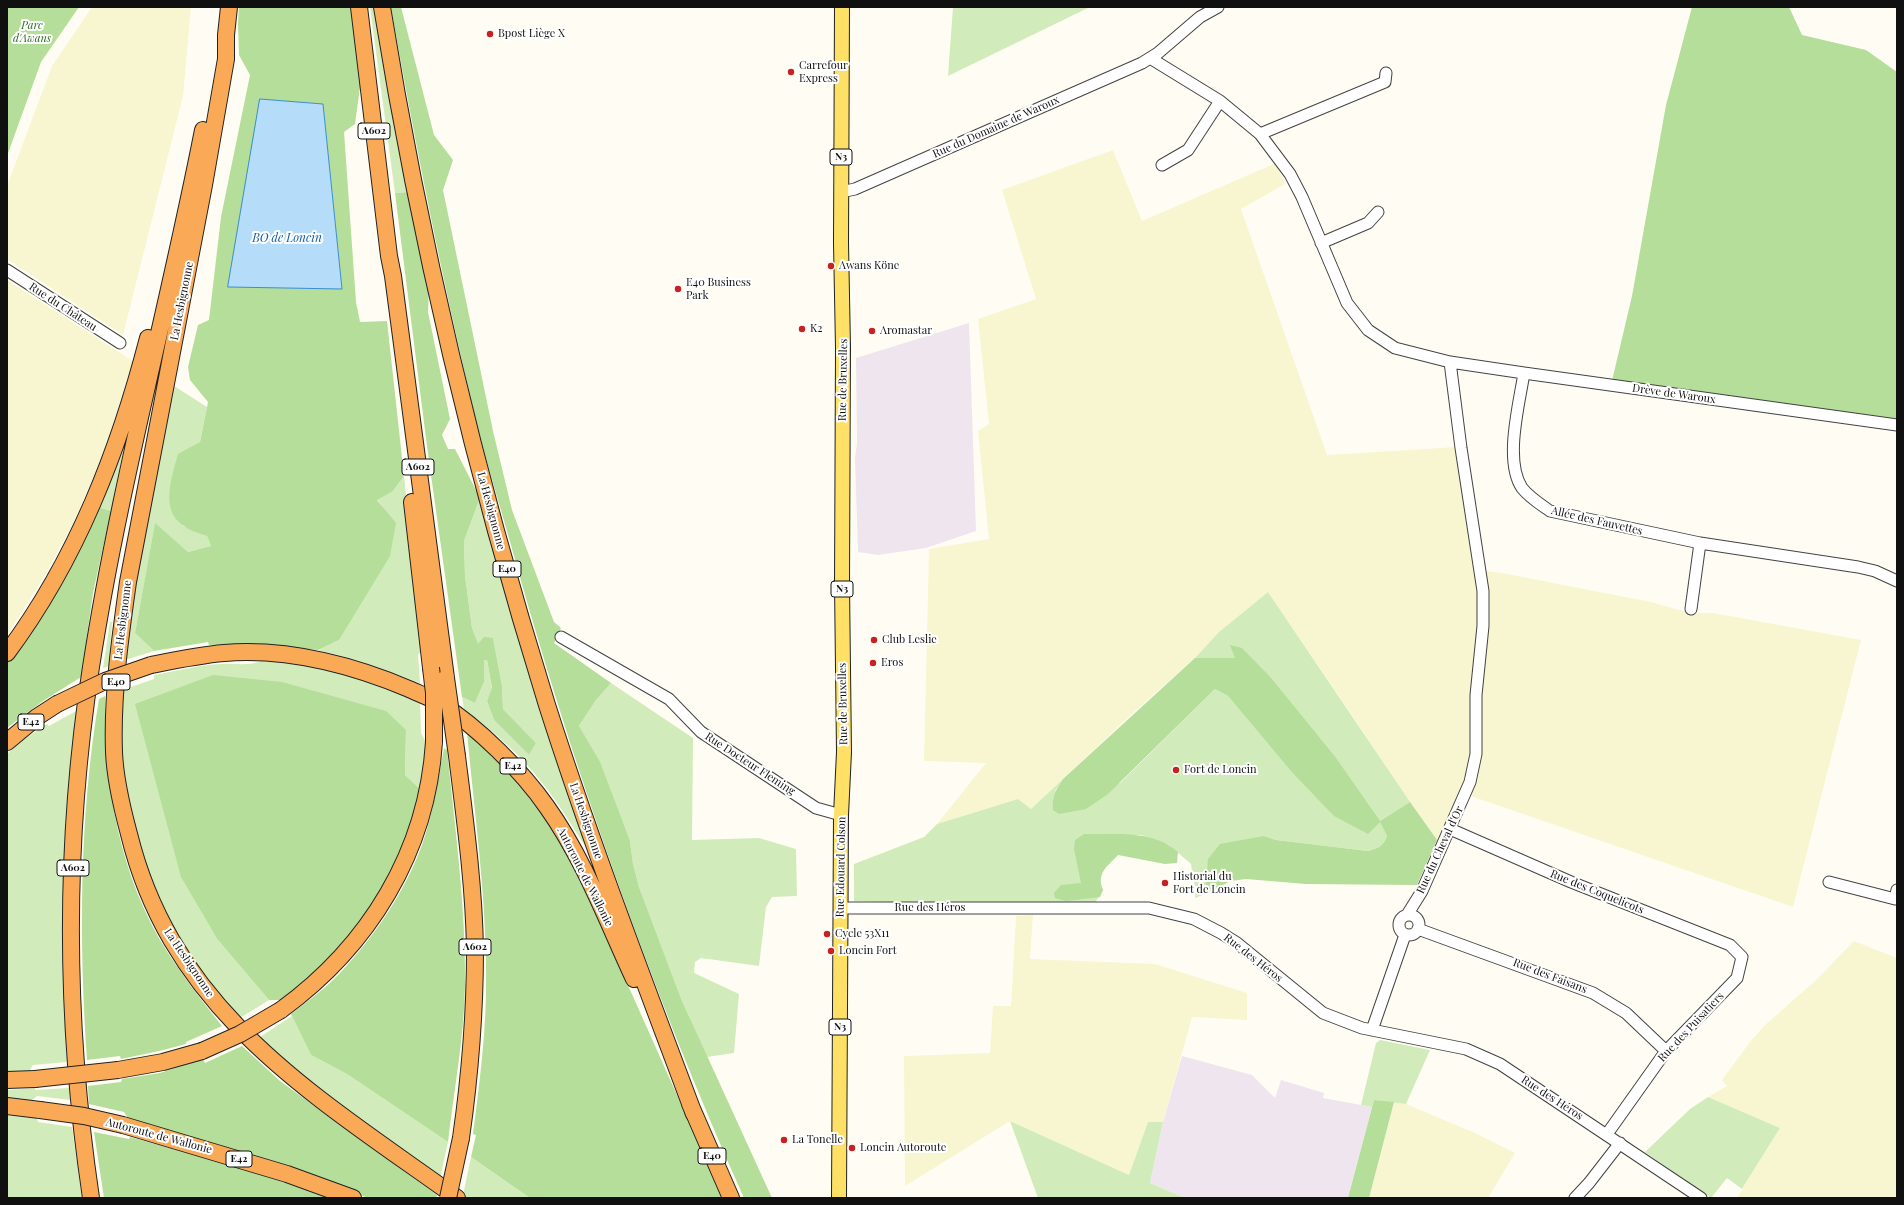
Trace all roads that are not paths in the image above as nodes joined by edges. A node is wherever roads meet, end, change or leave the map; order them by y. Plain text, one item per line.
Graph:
1 (229, 7) edge
2 (359, 7) edge
3 (382, 7) edge
4 (842, 7) edge
5 (1218, 7) edge
6 (226, 35) junction
7 (1150, 58) junction
8 (1386, 73) dead end
9 (1220, 101) junction
10 (1260, 134) junction
11 (1162, 165) dead end
12 (841, 192) junction
13 (1378, 212) dead end
14 (1321, 243) junction
15 (389, 256) junction
16 (174, 267) junction
17 (7, 270) edge
18 (120, 343) dead end
19 (1450, 362) junction
20 (1524, 373) junction
21 (1897, 426) edge
22 (1700, 543) junction
23 (1897, 581) edge
24 (1691, 609) dead end
25 (561, 637) dead end
26 (7, 653) edge
27 (7, 742) edge
28 (844, 752) joint
29 (841, 815) junction
30 (1450, 829) junction
31 (1829, 882) dead end
32 (1897, 890) edge
33 (840, 908) junction
34 (1407, 916) junction
35 (1418, 929) junction
36 (1405, 935) junction
37 (1742, 957) joint
38 (1372, 1030) junction
39 (1666, 1050) junction
40 (7, 1080) edge
41 (7, 1106) edge
42 (694, 1114) junction
43 (1607, 1134) junction
44 (1620, 1143) junction
45 (91, 1198) edge
46 (353, 1198) edge
47 (448, 1198) edge
48 (456, 1198) edge
49 (731, 1198) edge
50 (839, 1198) edge
51 (1575, 1198) edge
52 (1701, 1198) edge

1 - 6 highway, La Hesbignonne / E40
2 - 15 highway, A602
3 - 42 highway, La Hesbignonne / E40
4 - 12 main road, Rue de Bruxelles / N3
5 - 7 street, Rue du Domaine de Waroux
6 - 16 highway
6 - 48 highway, La Hesbignonne / E40
7 - 9 street
7 - 12 street, Rue du Domaine de Waroux
8 - 10 street
9 - 10 street
9 - 11 street
10 - 14 street
12 - 28 main road, Rue de Bruxelles / N3
13 - 14 street
14 - 19 street
15 - 40 highway, bridge
15 - 47 highway, A602, bridge
16 - 26 highway
16 - 45 highway, A602
17 - 18 street, Rue du Château
19 - 20 street, Drève de Waroux
19 - 30 street, Rue du Cheval d'Or
20 - 21 street, Drève de Waroux
20 - 22 street, Allée des Fauvettes
22 - 23 street, Allée des Fauvettes
22 - 24 street
25 - 29 street, Rue Docteur Fleming
27 - 42 highway, Autoroute de Wallonie / E42, bridge
28 - 29 main road, Rue Edouard Colson / N3
29 - 33 main road, Rue Edouard Colson / N3
30 - 34 street, Rue du Cheval d'Or
30 - 37 street, Rue des Coquelicots
31 - 32 street
33 - 38 street, Rue des Héros
33 - 50 main road, Rue Edouard Colson / N3
34 - 35 street
34 - 36 street
35 - 36 street
35 - 39 street, Rue des Faisans
36 - 38 street
37 - 39 street, Rue des Puisatiers
38 - 43 street, Rue des Héros
39 - 43 street, Rue des Puisatiers
41 - 46 highway, Autoroute de Wallonie / E42, bridge
42 - 49 highway, E40
43 - 44 street, Rue des Héros
44 - 51 street
44 - 52 street, Rue des Héros

